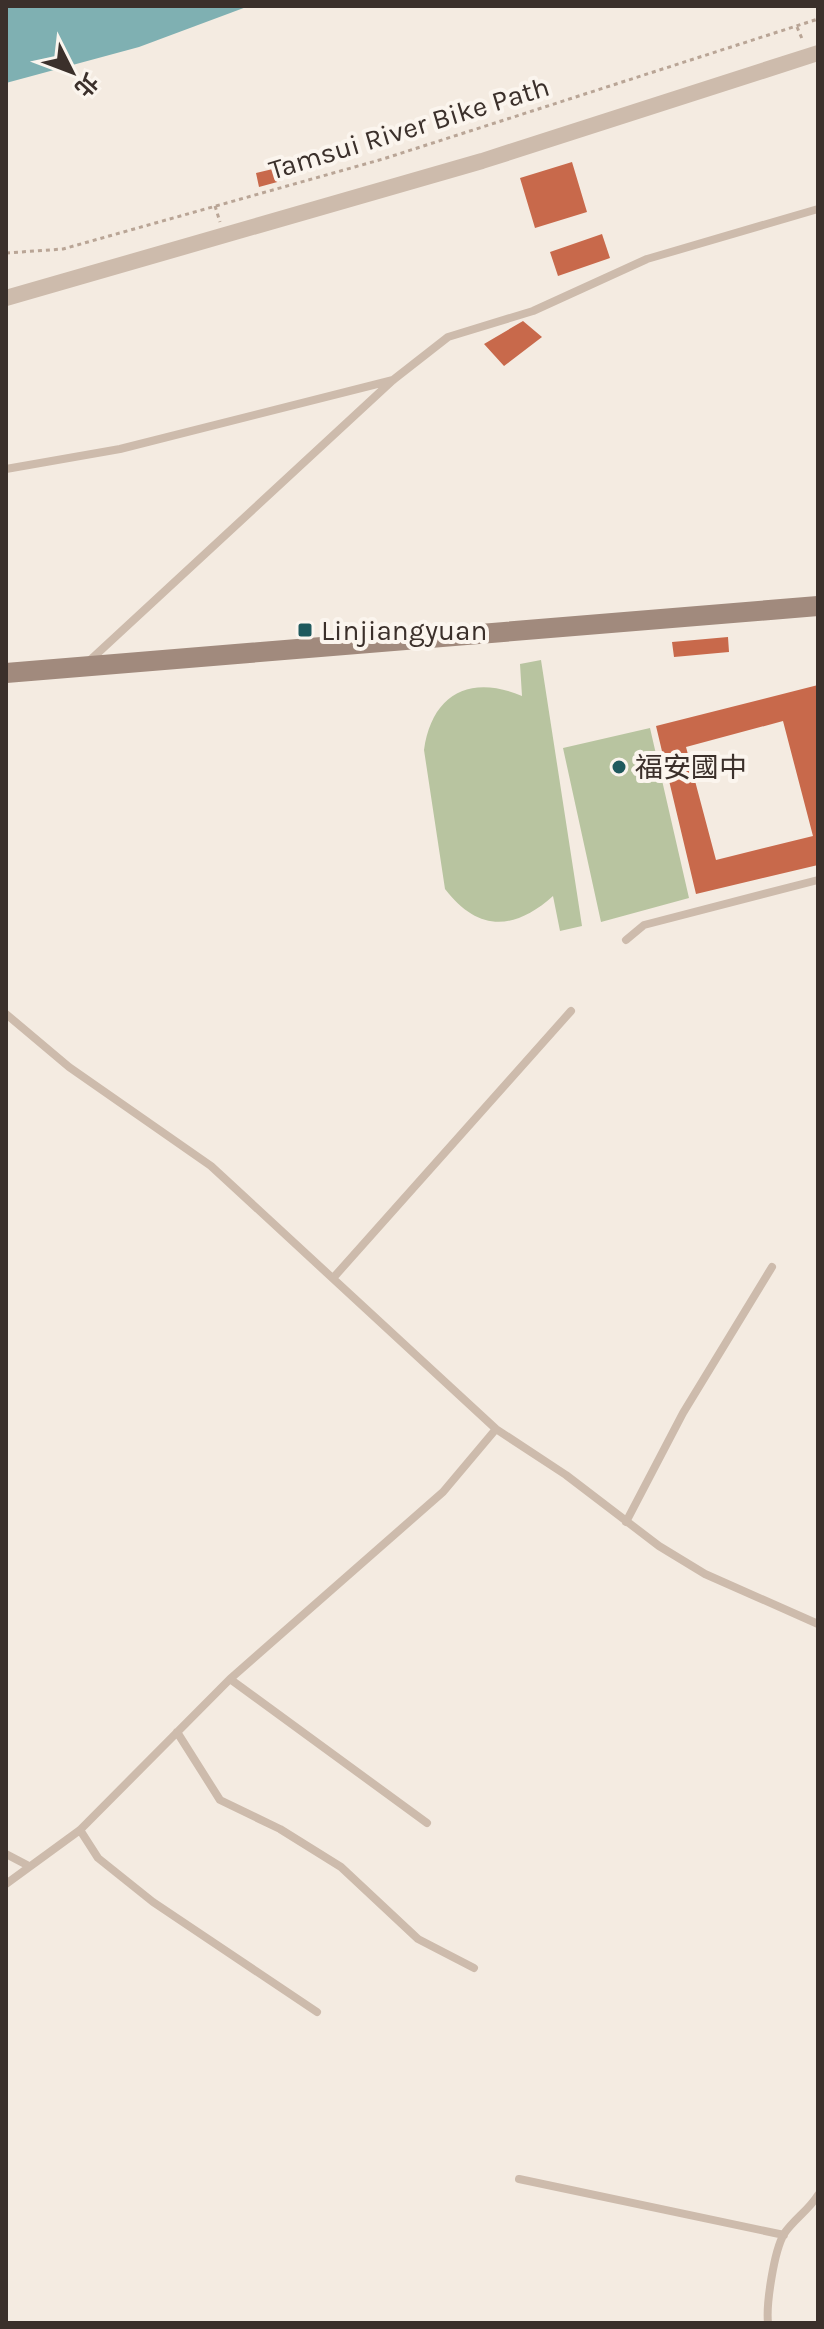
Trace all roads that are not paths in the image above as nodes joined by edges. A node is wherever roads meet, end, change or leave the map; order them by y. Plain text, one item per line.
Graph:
1 (817, 56) edge
2 (818, 209) edge
3 (6, 298) edge
4 (393, 380) junction
5 (6, 469) edge
6 (818, 606) edge
7 (83, 666) junction
8 (6, 673) edge
9 (818, 880) edge
10 (626, 940) dead end
11 (571, 1011) dead end
12 (6, 1014) edge
13 (772, 1267) dead end
14 (334, 1277) junction
15 (496, 1429) junction
16 (626, 1522) junction
17 (818, 1624) edge
18 (230, 1679) junction
19 (177, 1732) junction
20 (427, 1823) dead end
21 (80, 1830) junction
22 (6, 1854) edge
23 (27, 1865) junction
24 (6, 1884) edge
25 (474, 1968) dead end
26 (317, 2012) dead end
27 (519, 2179) dead end
28 (818, 2195) edge
29 (784, 2235) junction
30 (768, 2323) edge

1 - 3 street
2 - 4 lane
4 - 5 lane
4 - 7 lane
6 - 7 street
7 - 8 street
9 - 10 lane
11 - 14 lane
12 - 14 lane
13 - 16 lane
14 - 15 lane
15 - 16 lane
15 - 18 lane
16 - 17 lane
18 - 19 lane
18 - 20 lane
19 - 21 lane
19 - 25 lane
21 - 23 lane
21 - 26 lane
22 - 23 lane
23 - 24 lane
27 - 29 lane
28 - 29 lane
29 - 30 lane

